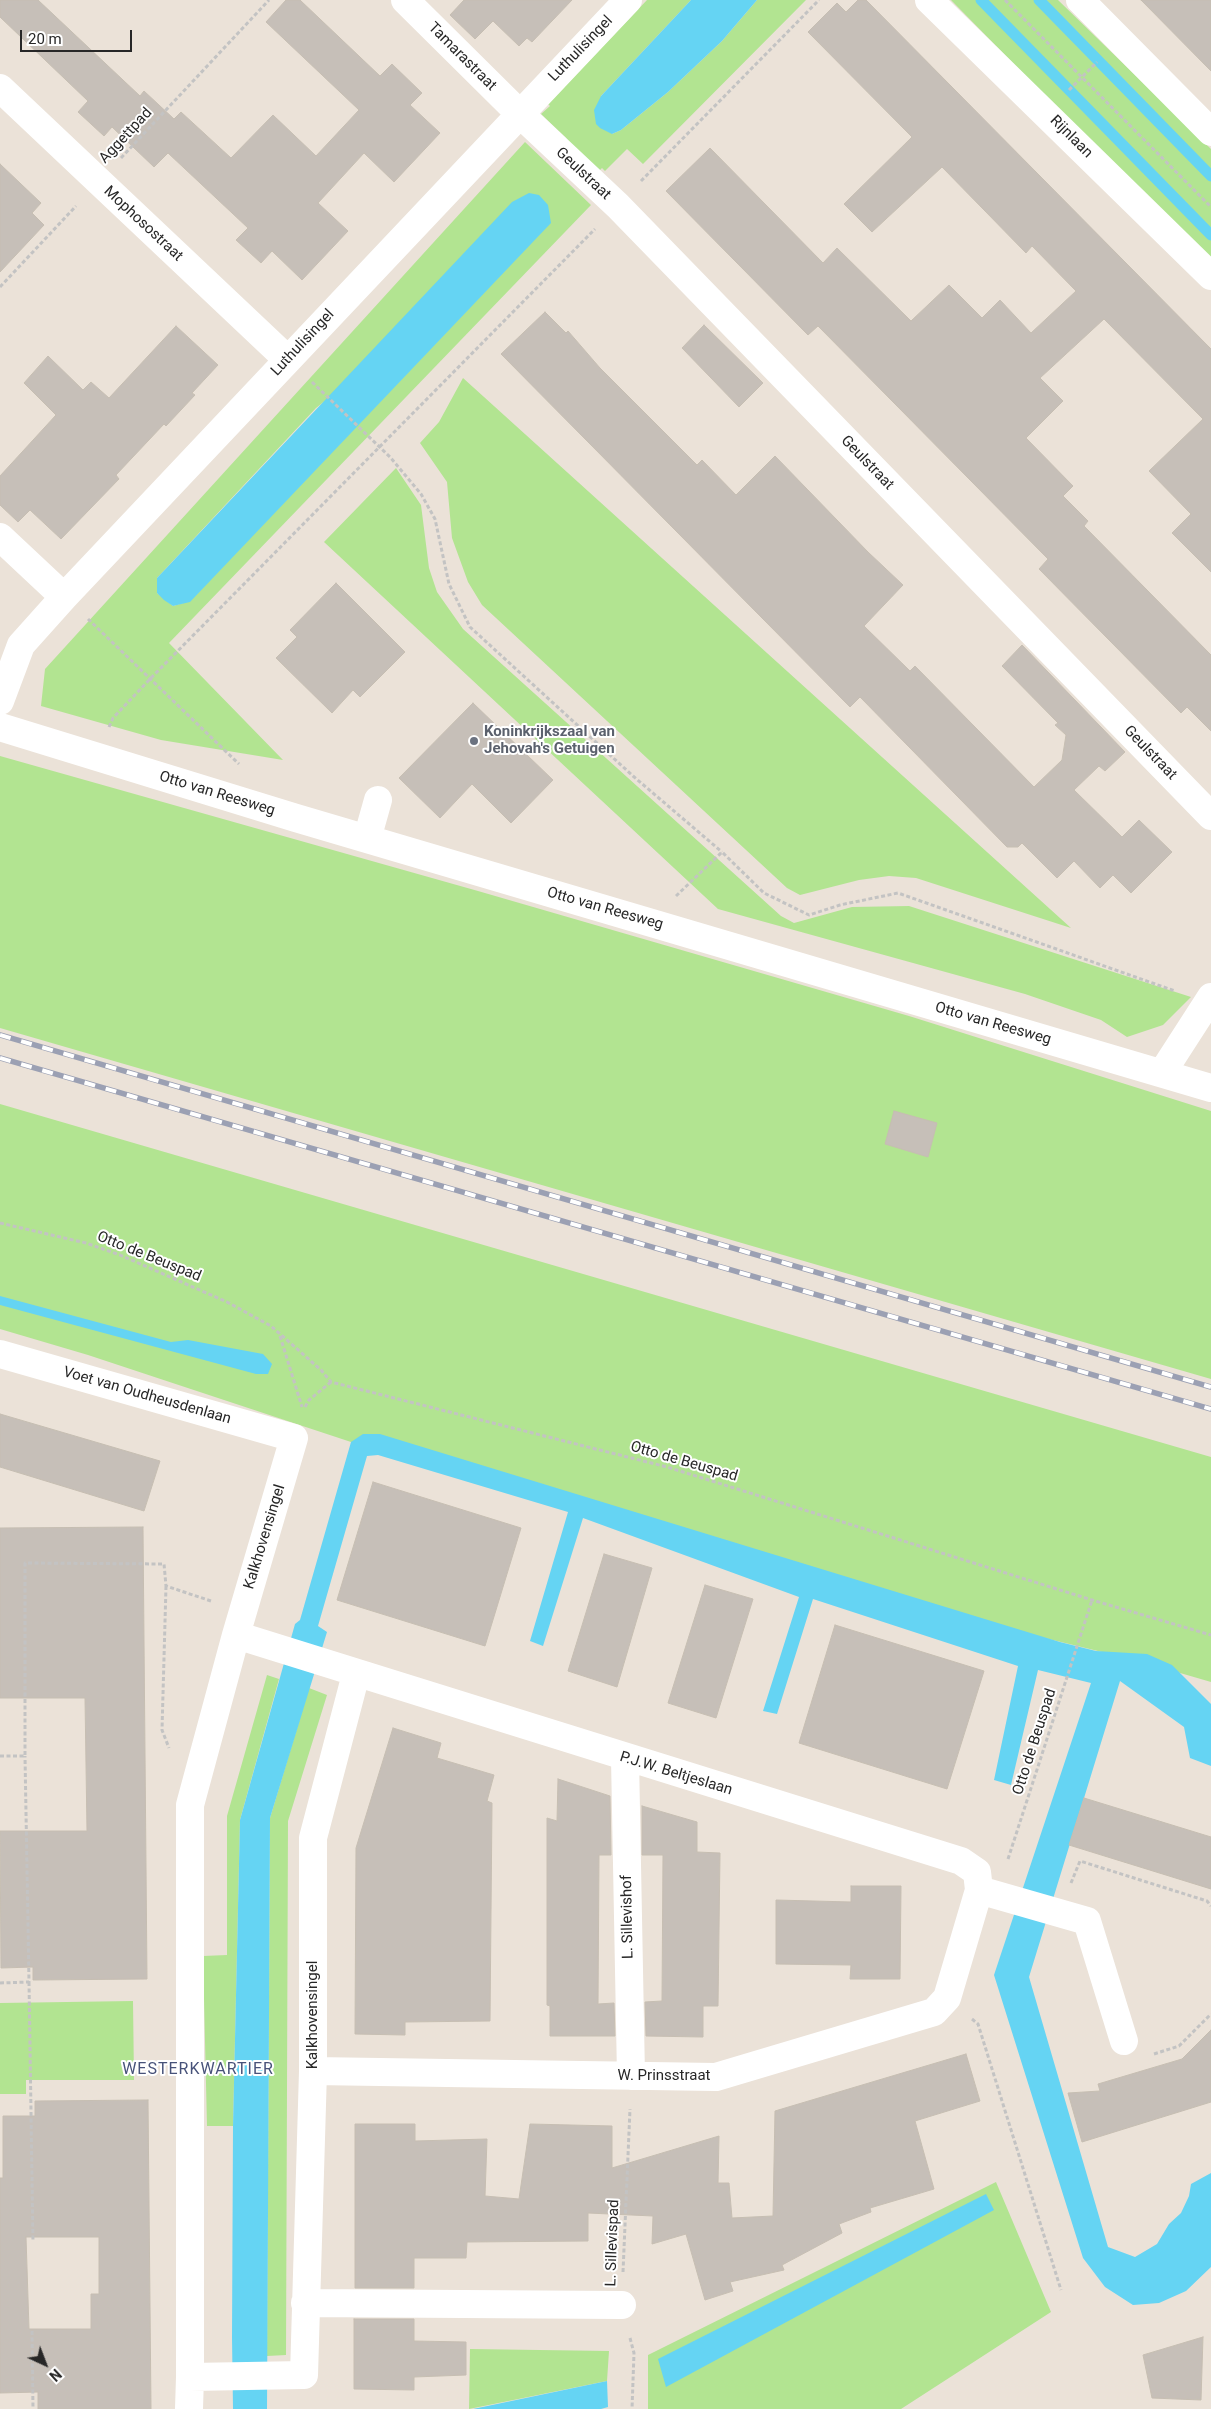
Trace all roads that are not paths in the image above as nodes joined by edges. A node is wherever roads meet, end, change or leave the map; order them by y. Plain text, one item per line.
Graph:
1 (405, 0) edge
2 (628, 0) edge
3 (929, 0) edge
4 (1080, 0) edge
5 (0, 88) edge
6 (519, 113) junction
7 (1211, 132) edge
8 (1211, 276) edge
9 (288, 360) junction
10 (0, 538) edge
11 (64, 596) junction
12 (0, 701) edge
13 (0, 727) edge
14 (378, 800) dead end
15 (1211, 816) edge
16 (367, 839) junction
17 (1208, 1000) edge
18 (1162, 1073) junction
19 (1211, 1088) edge
20 (0, 1354) edge
21 (294, 1438) joint
22 (239, 1623) junction
23 (347, 1671) junction
24 (625, 1758) junction
25 (978, 1881) junction
26 (1124, 2041) road end
27 (313, 2071) junction
28 (631, 2076) junction
29 (305, 2303) junction
30 (622, 2305) road end
31 (190, 2377) junction
32 (189, 2409) edge

1 - 6 street, Tamarastraat
2 - 6 street, Luthulisingel
3 - 8 street, Rijnlaan
4 - 7 street
5 - 9 street, Mophosostraat
6 - 9 street, Luthulisingel
6 - 15 street, Geulstraat
9 - 11 street, Luthulisingel
10 - 11 street
11 - 12 street, Luthulisingel
13 - 16 street, Otto van Reesweg
14 - 16 street
16 - 18 street, Otto van Reesweg
17 - 18 street
18 - 19 street, Otto van Reesweg
20 - 21 street, Voet van Oudheusdenlaan
21 - 22 street, Kalkhovensingel
22 - 23 street
22 - 31 street, Kalkhovensingel
23 - 24 street, P.J.W. Beltjeslaan
23 - 27 street, Kalkhovensingel
24 - 25 street, P.J.W. Beltjeslaan
24 - 28 street, L. Sillevishof
25 - 26 street, P.J.W. Beltjeslaan
25 - 28 street, W. Prinsstraat
27 - 28 street, W. Prinsstraat
27 - 29 street, Kalkhovensingel
29 - 30 street
29 - 31 street, Kalkhovensingel
31 - 32 street, Kalkhovensingel

